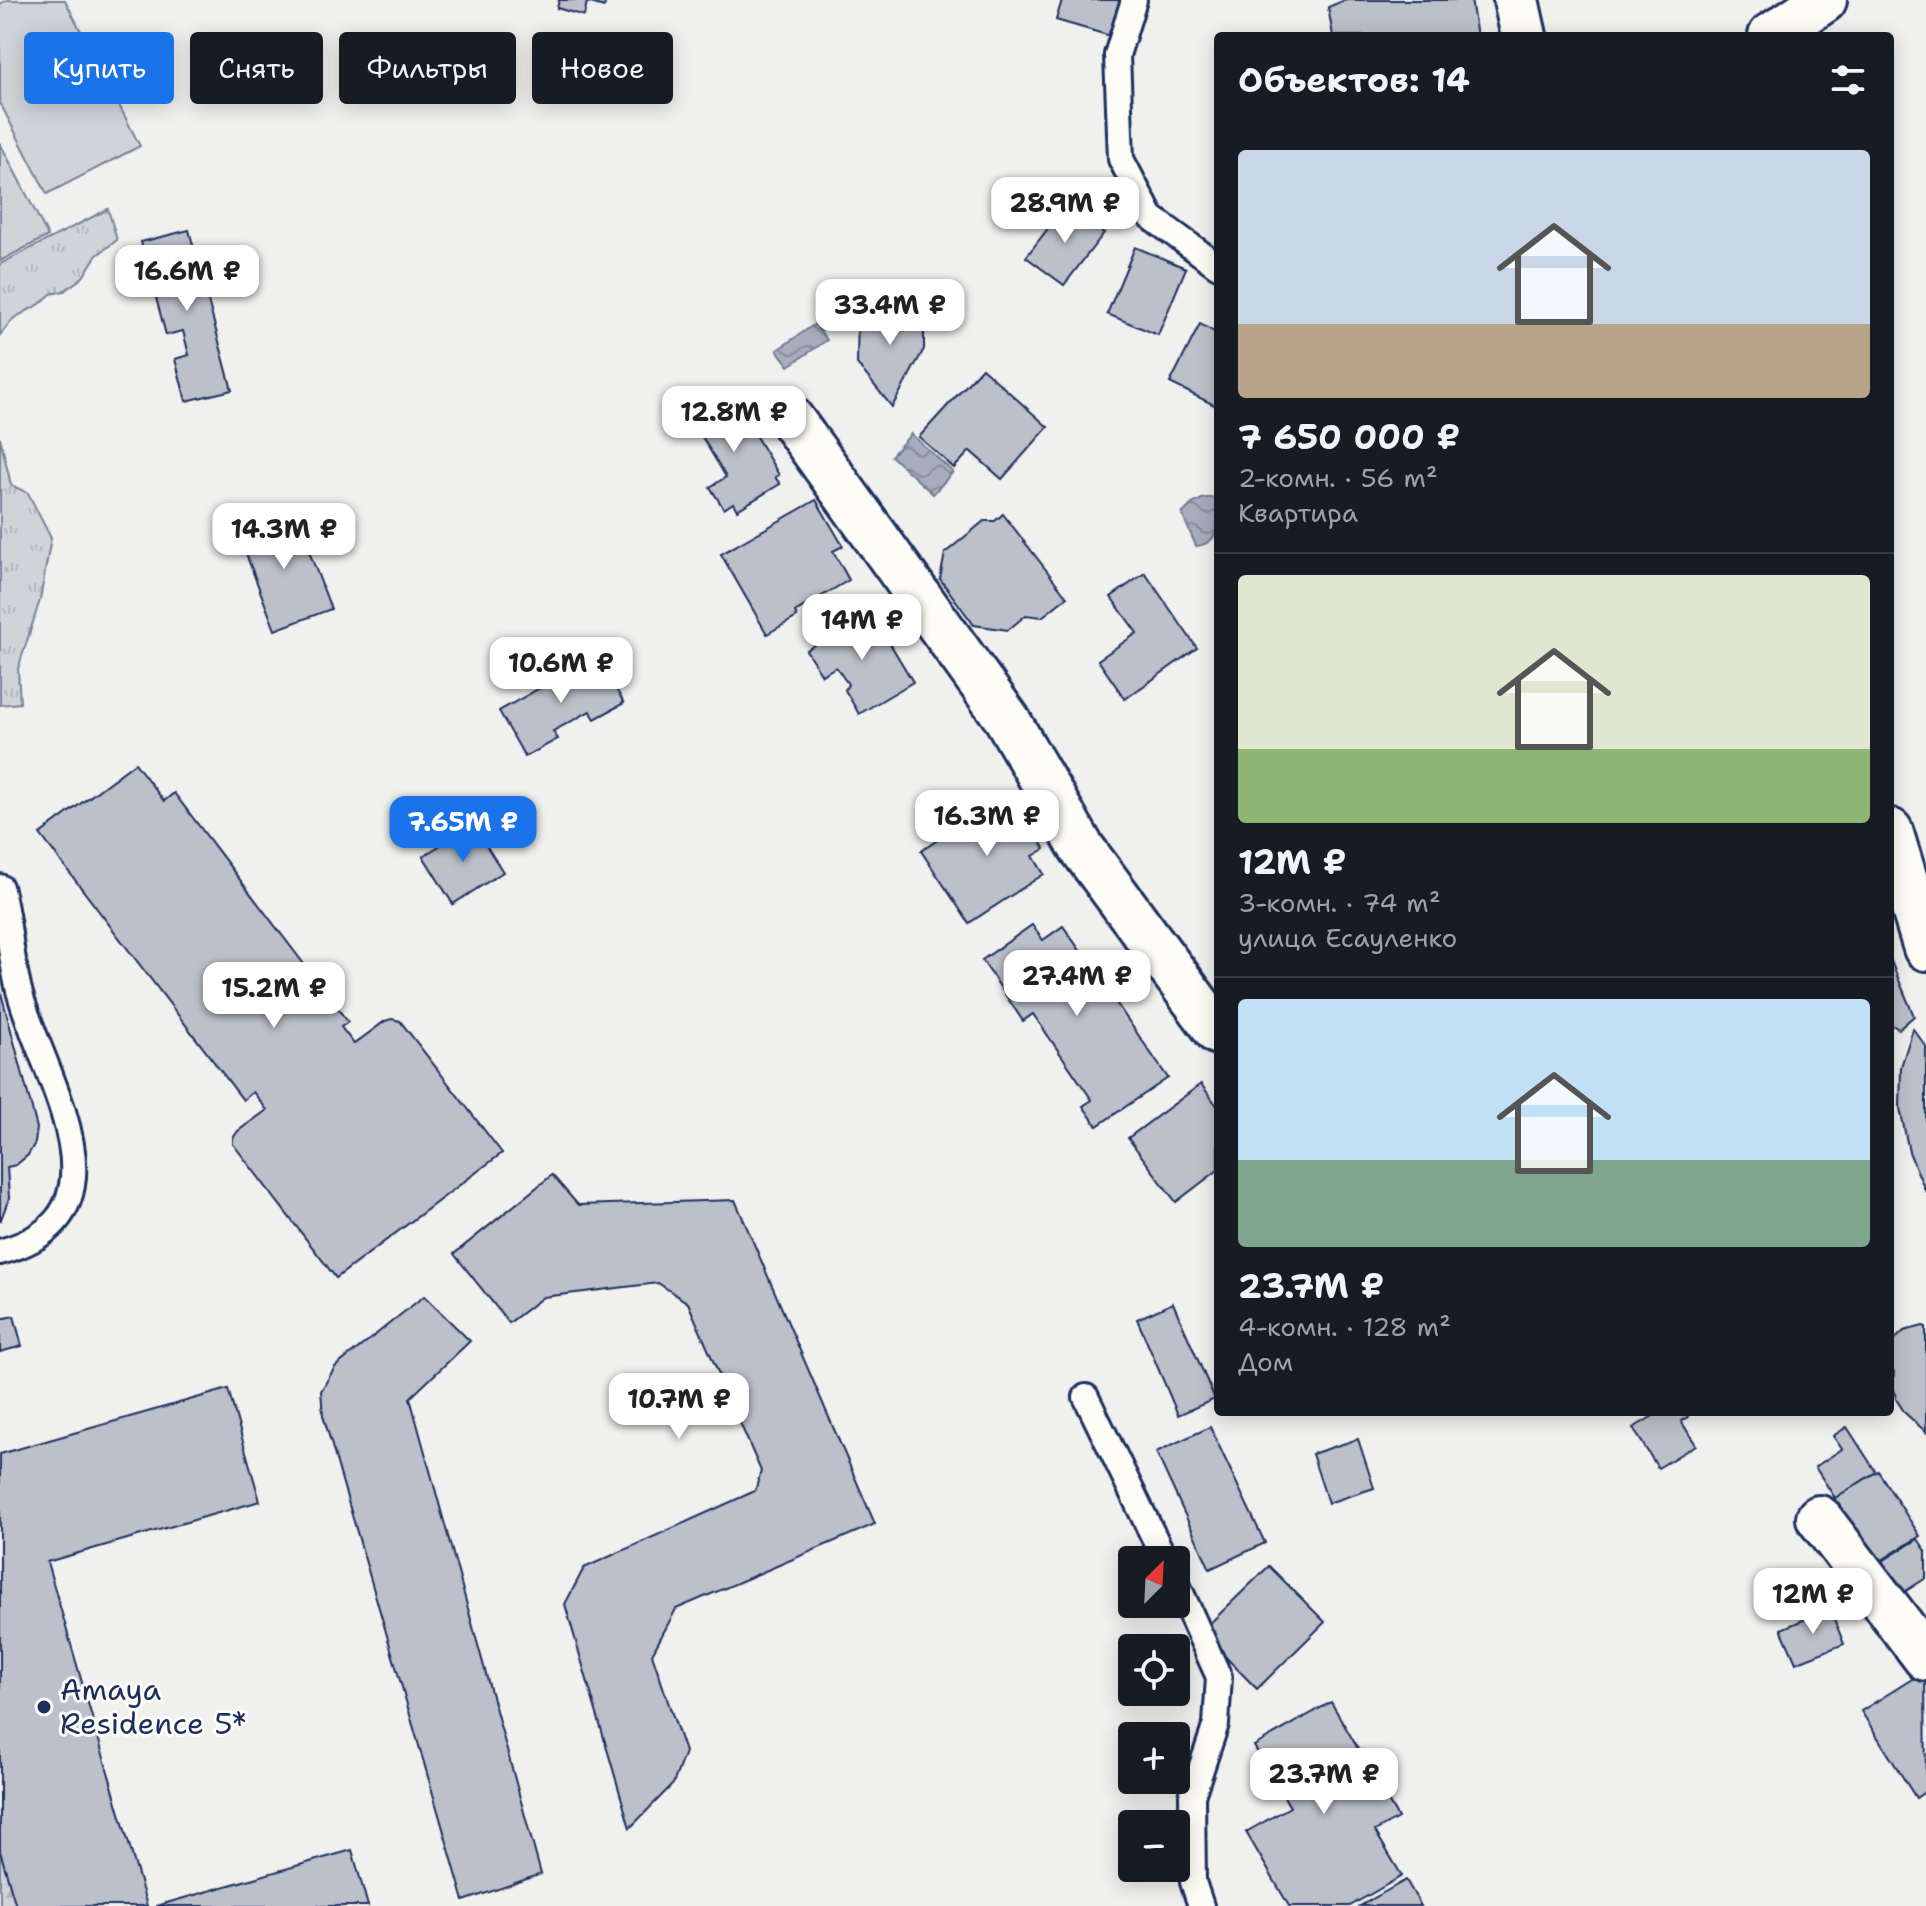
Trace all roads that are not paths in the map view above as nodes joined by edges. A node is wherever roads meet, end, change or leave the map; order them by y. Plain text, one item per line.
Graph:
1 (1134, 0) edge
2 (1516, 0) edge
3 (1824, 0) edge
4 (1523, 32) edge
5 (1777, 32) edge
6 (1214, 263) edge
7 (791, 419) dead end
8 (1894, 844) edge
9 (0, 887) edge
10 (1926, 948) edge
11 (1214, 1027) edge
12 (0, 1252) edge
13 (1086, 1397) dead end
14 (1819, 1518) dead end
15 (1158, 1546) edge
16 (1190, 1613) edge
17 (1926, 1658) edge
18 (1201, 1906) edge

1 - 6 lane
2 - 4 street
3 - 5 street
7 - 11 street
8 - 10 street
9 - 12 lane
13 - 15 lane
14 - 17 street
16 - 18 lane

